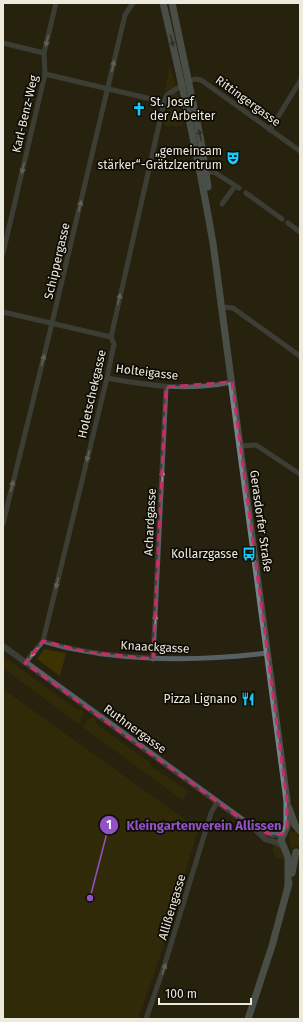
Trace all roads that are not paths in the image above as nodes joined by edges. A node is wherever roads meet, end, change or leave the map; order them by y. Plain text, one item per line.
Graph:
1 (56, 3) edge
2 (133, 3) edge
3 (163, 3) edge
4 (172, 3) edge
5 (3, 43) edge
6 (44, 53) junction
7 (45, 74) junction
8 (300, 81) edge
9 (185, 84) junction
10 (107, 89) junction
11 (164, 102) junction
12 (270, 130) junction
13 (300, 151) edge
14 (204, 173) junction
15 (246, 193) dead end
16 (222, 204) dead end
17 (282, 219) dead end
18 (288, 223) dead end
19 (300, 232) edge
20 (3, 253) edge
21 (222, 307) junction
22 (3, 312) edge
23 (52, 324) junction
24 (110, 337) junction
25 (300, 356) edge
26 (107, 378) junction
27 (232, 382) junction
28 (166, 387) junction
29 (240, 446) junction
30 (300, 474) edge
31 (3, 524) edge
32 (43, 641) junction
33 (3, 646) edge
34 (267, 653) junction
35 (153, 659) junction
36 (26, 663) junction
37 (287, 801) junction
38 (217, 802) junction
39 (255, 829) junction
40 (300, 831) edge
41 (284, 833) junction
42 (285, 848) junction
43 (298, 851) edge
44 (288, 888) junction
45 (146, 1019) edge
46 (248, 1019) edge

1 -> 6 street, Karl-Benz-Weg
10 -> 2 street, Schippergasse
3 -> 9 main road, Gerasdorfer Straße
4 - 9 main road, Gerasdorfer Straße
5 - 6 street
6 - 7 street, Karl-Benz-Weg
7 - 10 street
7 -> 20 street, Karl-Benz-Weg
8 - 12 street
9 - 11 street
9 - 12 street, Rittingergasse
9 - 14 main road, Gerasdorfer Straße
10 - 11 street
23 -> 10 street, Schippergasse
24 -> 11 street, Holetschekgasse
12 - 13 street, Rittingergasse
14 - 16 street
14 - 21 main road, Gerasdorfer Straße
15 - 17 street
18 - 19 street
21 - 25 street
21 - 27 main road, Gerasdorfer Straße
22 - 23 street
23 - 24 street
31 -> 23 street, Schippergasse
24 - 26 street, Holetschekgasse
26 - 28 street, Holteigasse
26 -> 32 street, Holetschekgasse
27 - 28 street, Holteigasse
27 - 29 main road, Gerasdorfer Straße
35 -> 28 street, Achardgasse
29 - 30 street
29 - 34 main road, Gerasdorfer Straße
32 - 35 street, Knaackgasse
32 -> 36 street, Holetschekgasse
33 - 36 street, Ruthnergasse
34 - 35 street, Knaackgasse
34 - 37 main road, Gerasdorfer Straße
36 - 38 street, Ruthnergasse
37 - 40 main road, Gerasdorfer Straße
37 - 41 main road, Gerasdorfer Straße
38 - 39 street, Ruthnergasse
45 -> 38 street, Allißengasse
39 - 41 street, Ruthnergasse
39 - 42 street, Ruthnergasse
40 - 41 main road, Gerasdorfer Straße
41 - 42 main road, Gerasdorfer Straße
42 - 43 main road, Gerasdorfer Straße
42 - 44 main road, Gerasdorfer Straße
43 - 44 main road, Gerasdorfer Straße
44 - 46 main road, Gerasdorfer Straße

